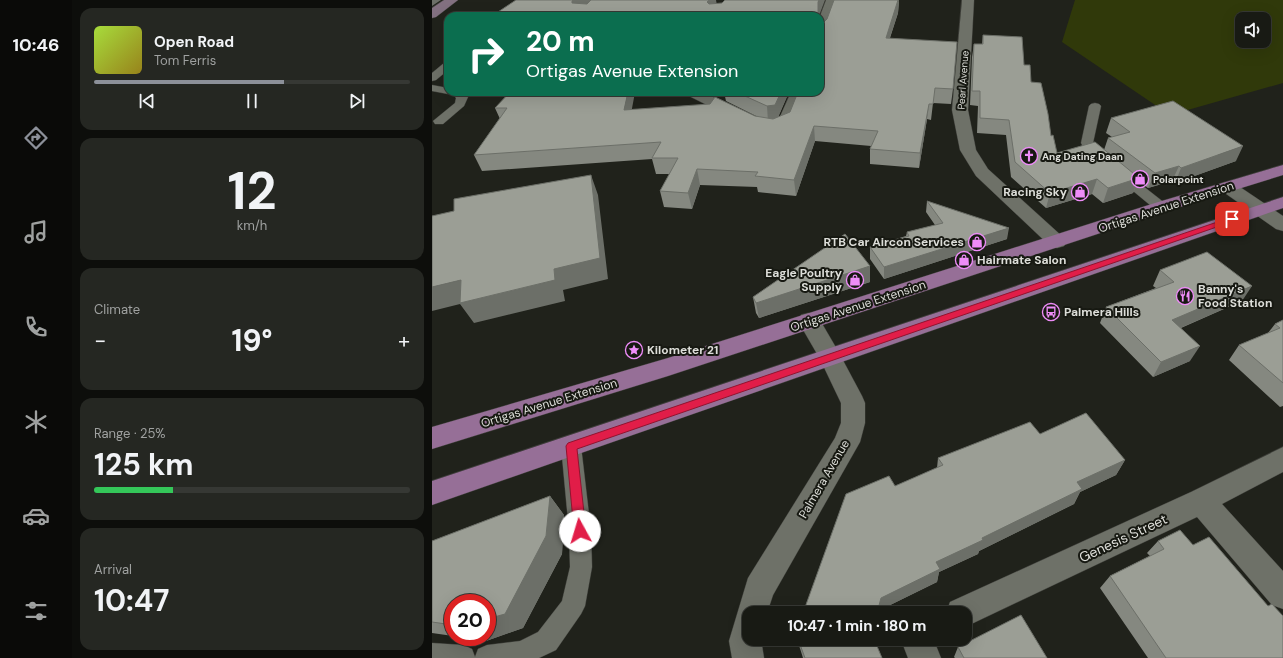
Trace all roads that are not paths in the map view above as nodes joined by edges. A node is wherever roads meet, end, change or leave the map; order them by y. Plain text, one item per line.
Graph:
1 (452, 0) edge
2 (832, 0) edge
3 (968, 0) edge
4 (432, 14) edge
5 (824, 21) edge
6 (444, 68) edge
7 (432, 78) edge
8 (432, 88) edge
9 (444, 90) edge
10 (462, 96) edge
11 (700, 96) edge
12 (796, 96) edge
13 (1095, 106) dead end
14 (439, 121) dead end
15 (1283, 170) edge
16 (1228, 186) junction
17 (1283, 202) edge
18 (1161, 208) junction
19 (1260, 209) junction
20 (1283, 225) edge
21 (1058, 242) junction
22 (809, 321) junction
23 (830, 357) junction
24 (432, 438) edge
25 (571, 446) junction
26 (1283, 459) edge
27 (432, 494) edge
28 (1201, 501) junction
29 (1283, 594) edge
30 (754, 606) edge
31 (972, 608) edge
32 (746, 646) edge
33 (432, 655) edge
34 (463, 658) edge
35 (487, 658) edge
36 (748, 658) edge

1 - 4 main road
2 - 5 street
3 - 21 street, Pearl Avenue
6 - 7 lane
8 - 9 lane
10 - 14 lane
11 - 12 street
13 - 18 lane
15 - 16 main road, Ortigas Avenue Extension
16 - 18 main road, Ortigas Avenue Extension
16 - 19 street
17 - 19 main road
18 - 21 main road, Ortigas Avenue Extension
19 - 20 street
19 - 23 main road
21 - 22 main road, Ortigas Avenue Extension
22 - 23 street, Palmera Avenue
22 - 24 main road, Ortigas Avenue Extension
23 - 25 main road
23 - 30 street, Palmera Avenue
25 - 27 main road
25 - 35 lane
26 - 28 street, Genesis Street
28 - 29 street
28 - 31 street, Genesis Street
32 - 36 street
33 - 34 lane

